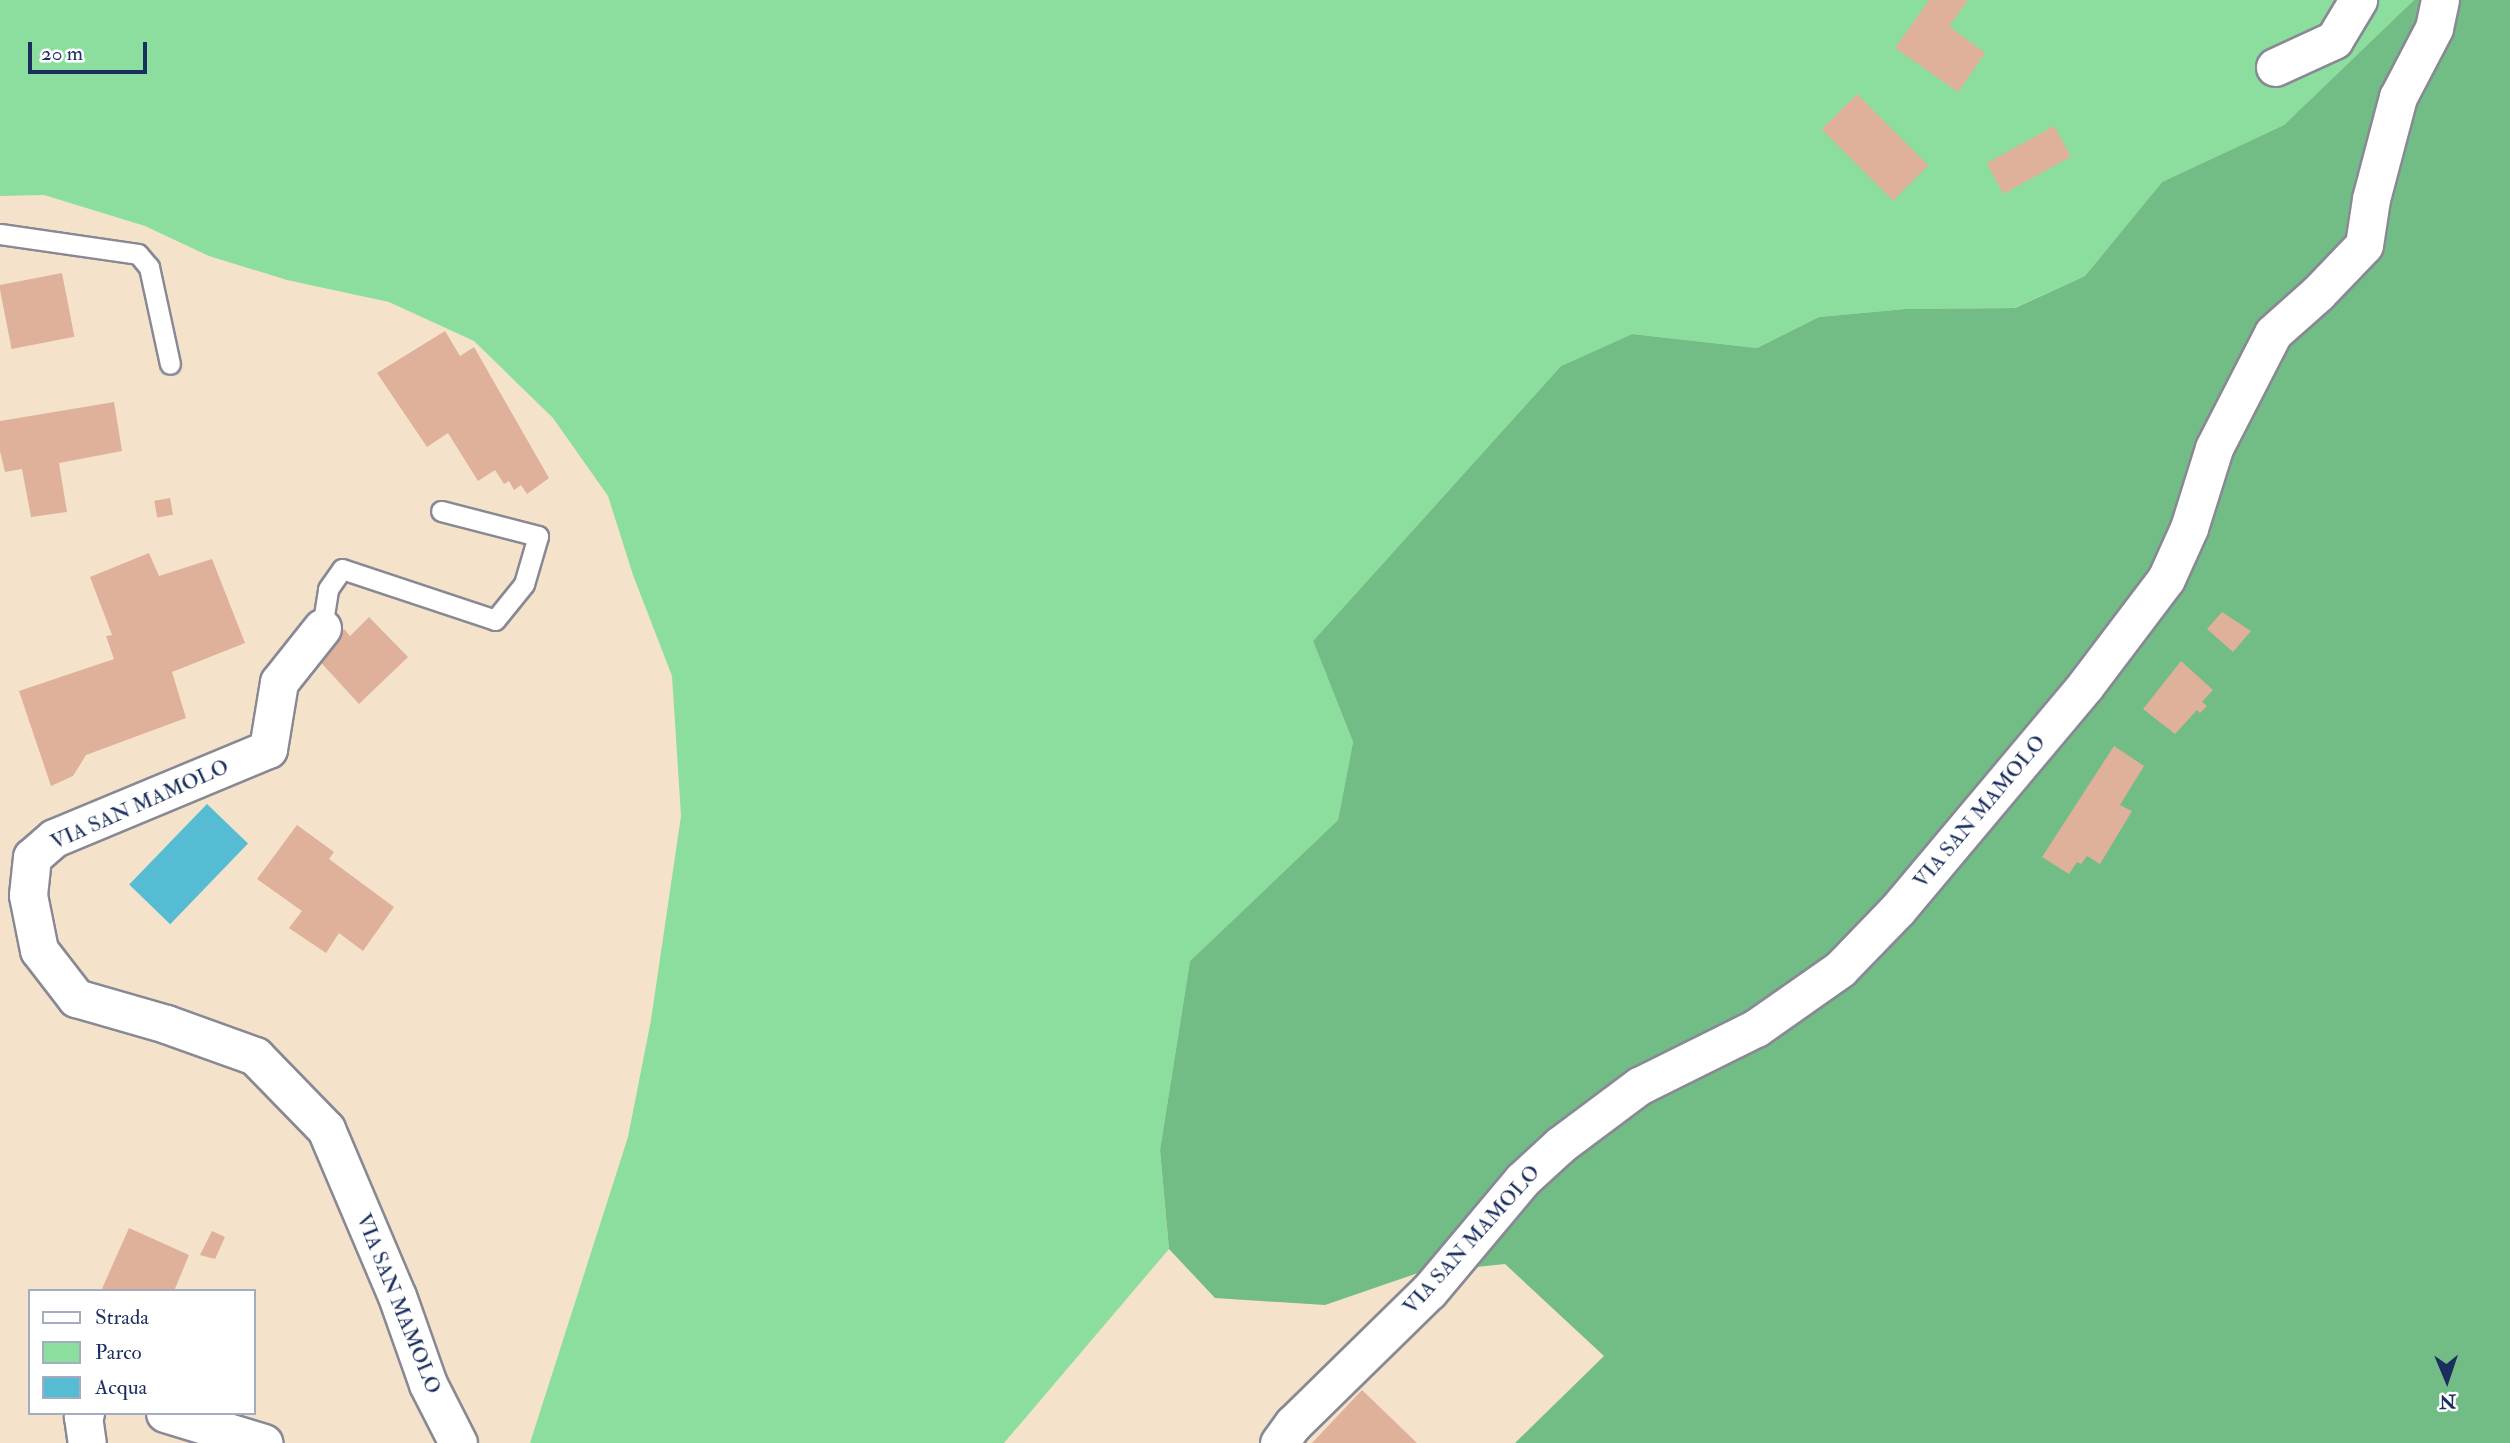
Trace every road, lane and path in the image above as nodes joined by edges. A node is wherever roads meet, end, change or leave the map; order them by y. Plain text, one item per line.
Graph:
1 (2358, 0) edge
2 (2440, 0) edge
3 (2275, 67) dead end
4 (0, 234) edge
5 (170, 364) dead end
6 (440, 511) dead end
7 (322, 628) joint
8 (84, 1415) edge
9 (172, 1415) edge
10 (87, 1443) edge
11 (264, 1443) edge
12 (458, 1443) edge
13 (1279, 1443) edge

1 - 3 street
2 - 13 street, VIA SAN MAMOLO
4 - 5 lane
6 - 7 lane
7 - 12 street, VIA SAN MAMOLO
8 - 10 street
9 - 11 street

